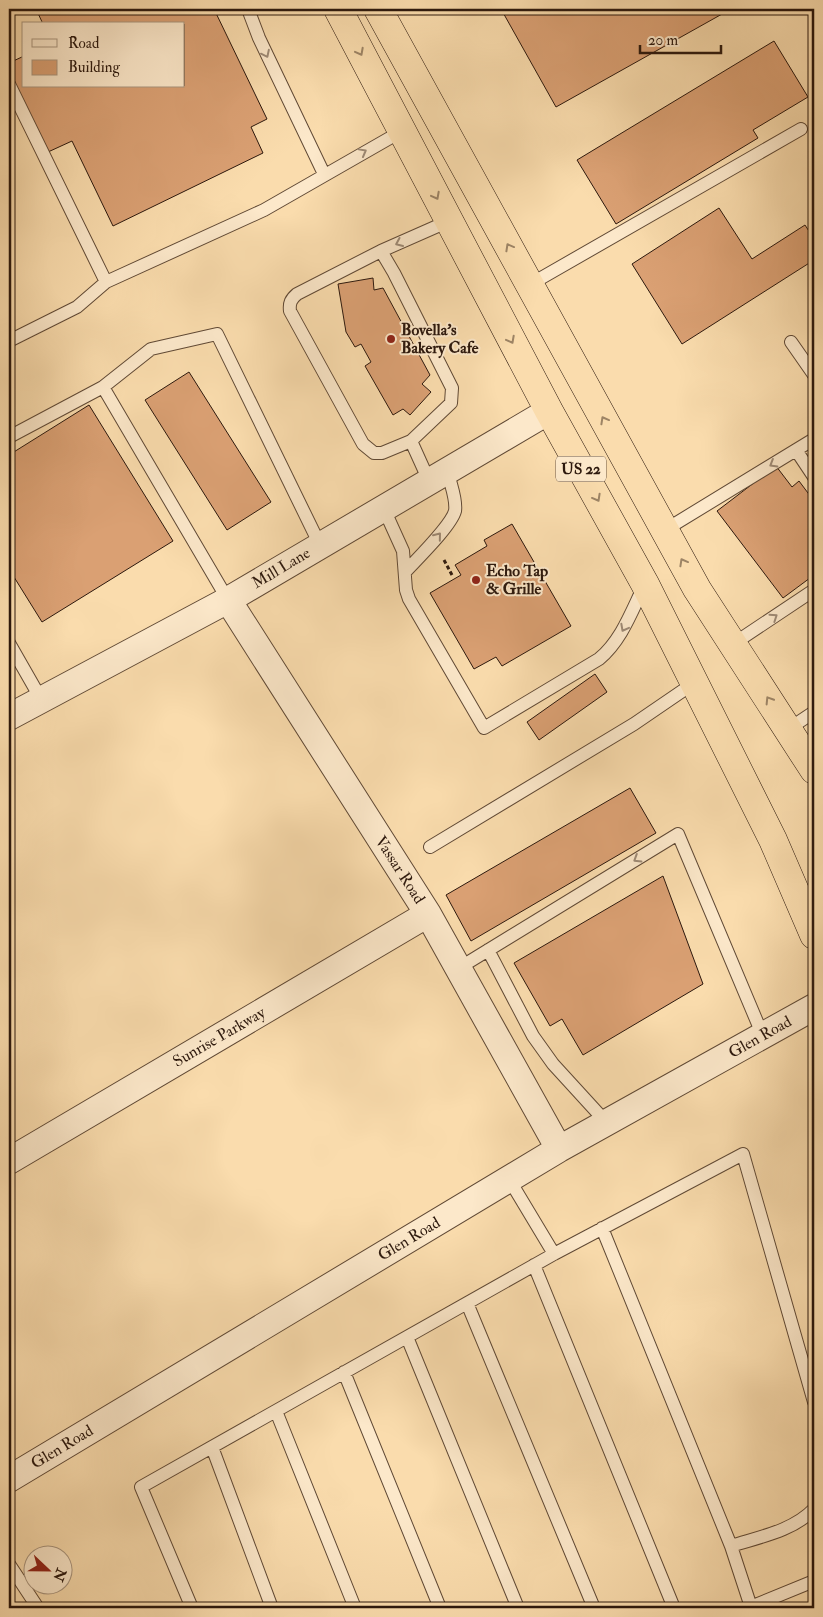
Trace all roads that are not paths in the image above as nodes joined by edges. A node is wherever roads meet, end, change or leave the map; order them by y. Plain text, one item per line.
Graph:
1 (248, 9) edge
2 (338, 9) edge
3 (378, 9) edge
4 (9, 84) edge
5 (801, 129) dead end
6 (402, 131) junction
7 (324, 174) junction
8 (449, 221) junction
9 (380, 251) junction
10 (106, 282) junction
11 (530, 285) junction
12 (9, 341) edge
13 (790, 342) dead end
14 (814, 374) edge
15 (103, 387) junction
16 (549, 411) junction
17 (9, 437) edge
18 (814, 439) edge
19 (411, 441) junction
20 (796, 450) junction
21 (814, 477) edge
22 (439, 478) junction
23 (384, 509) junction
24 (665, 530) junction
25 (320, 545) junction
26 (405, 572) junction
27 (645, 584) junction
28 (814, 590) edge
29 (228, 600) junction
30 (9, 643) edge
31 (733, 644) junction
32 (694, 683) junction
33 (41, 699) junction
34 (814, 712) edge
35 (9, 717) edge
36 (787, 730) junction
37 (814, 770) edge
38 (430, 847) dead end
39 (428, 914) junction
40 (814, 935) edge
41 (488, 950) junction
42 (459, 968) junction
43 (814, 1007) edge
44 (763, 1036) junction
45 (606, 1122) junction
46 (559, 1149) junction
47 (9, 1161) edge
48 (509, 1179) junction
49 (602, 1228) junction
50 (554, 1254) junction
51 (534, 1265) junction
52 (467, 1303) junction
53 (407, 1337) junction
54 (344, 1372) junction
55 (814, 1402) edge
56 (276, 1411) junction
57 (212, 1447) junction
58 (9, 1479) edge
59 (814, 1509) edge
60 (731, 1546) junction
61 (9, 1564) edge
62 (814, 1581) edge
63 (38, 1608) edge
64 (192, 1608) edge
65 (272, 1608) edge
66 (355, 1608) edge
67 (440, 1608) edge
68 (518, 1608) edge
69 (594, 1608) edge
70 (674, 1608) edge
71 (750, 1608) edge

1 -> 7 lane
2 -> 6 highway, US 22
11 -> 3 highway, US 22
4 - 10 lane
5 - 11 lane
7 -> 6 lane
6 -> 8 highway, US 22
7 - 10 lane
8 -> 9 lane
8 -> 16 highway, US 22
9 - 19 lane
9 - 19 lane
10 - 12 lane
24 -> 11 highway, US 22
13 - 14 lane
15 - 17 lane
15 - 25 lane
15 - 29 lane
16 - 22 street, Mill Lane
16 -> 27 highway, US 22
18 - 20 lane
19 - 22 lane
20 - 21 lane
20 -> 24 lane
22 - 23 street, Mill Lane
26 -> 22 lane
23 - 25 street, Mill Lane
23 - 26 lane
31 -> 24 highway, US 22
25 - 29 street, Mill Lane
27 -> 26 lane
27 - 32 highway, US 22
31 -> 28 lane
29 - 33 street, Mill Lane
29 - 39 street, Vassar Road
30 - 33 lane
36 -> 31 highway, US 22
32 - 38 lane
32 - 40 highway, US 22
33 - 35 street, Mill Lane
34 - 36 lane
36 - 37 highway, US 22
39 - 42 street, Vassar Road
39 - 47 street, Sunrise Parkway
41 - 42 lane
44 -> 41 lane
41 - 45 lane
42 - 46 street, Vassar Road
43 - 44 street, Glen Road
44 - 45 street, Glen Road
45 - 46 street, Glen Road
46 - 48 street, Glen Road
48 - 50 lane
48 - 58 street, Glen Road
49 - 50 lane
49 - 55 lane
49 - 60 lane
50 - 51 lane
51 - 52 lane
51 - 70 lane
52 - 53 lane
52 - 69 lane
53 - 54 lane
53 - 68 lane
54 - 56 lane
54 - 67 lane
56 - 57 lane
56 - 66 lane
57 - 64 lane
57 - 65 lane
59 - 60 lane
60 - 71 lane
61 - 63 lane
62 - 71 lane

